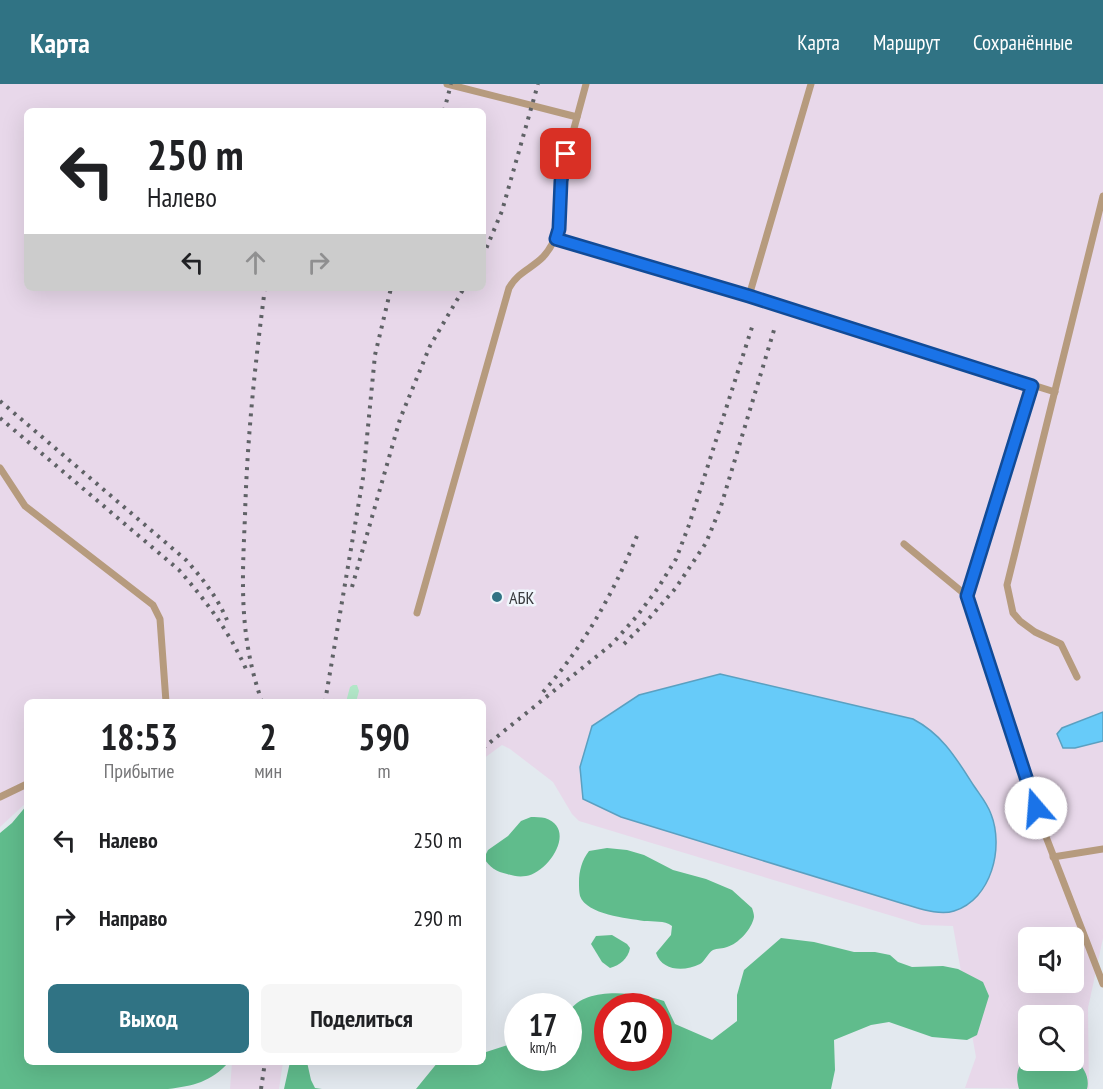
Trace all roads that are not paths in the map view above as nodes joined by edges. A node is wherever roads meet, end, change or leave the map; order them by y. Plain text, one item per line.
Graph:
1 (447, 84) edge
2 (586, 84) edge
3 (811, 84) edge
4 (577, 117) junction
5 (1103, 196) edge
6 (556, 239) junction
7 (749, 296) junction
8 (1032, 386) junction
9 (1054, 392) junction
10 (0, 468) edge
11 (904, 544) dead end
12 (967, 596) junction
13 (417, 614) dead end
14 (1077, 677) dead end
15 (166, 699) edge
16 (24, 785) edge
17 (0, 797) edge
18 (1103, 849) edge
19 (1053, 857) junction
20 (1103, 984) edge

1 - 4 lane
2 - 4 lane
3 - 7 lane
4 - 6 lane
5 - 9 lane
6 - 7 lane
6 - 13 lane
7 - 8 lane
8 - 9 lane
8 - 12 lane
9 - 14 lane
10 - 15 lane
11 - 12 lane
12 - 19 lane
16 - 17 lane
18 - 19 lane
19 - 20 lane

